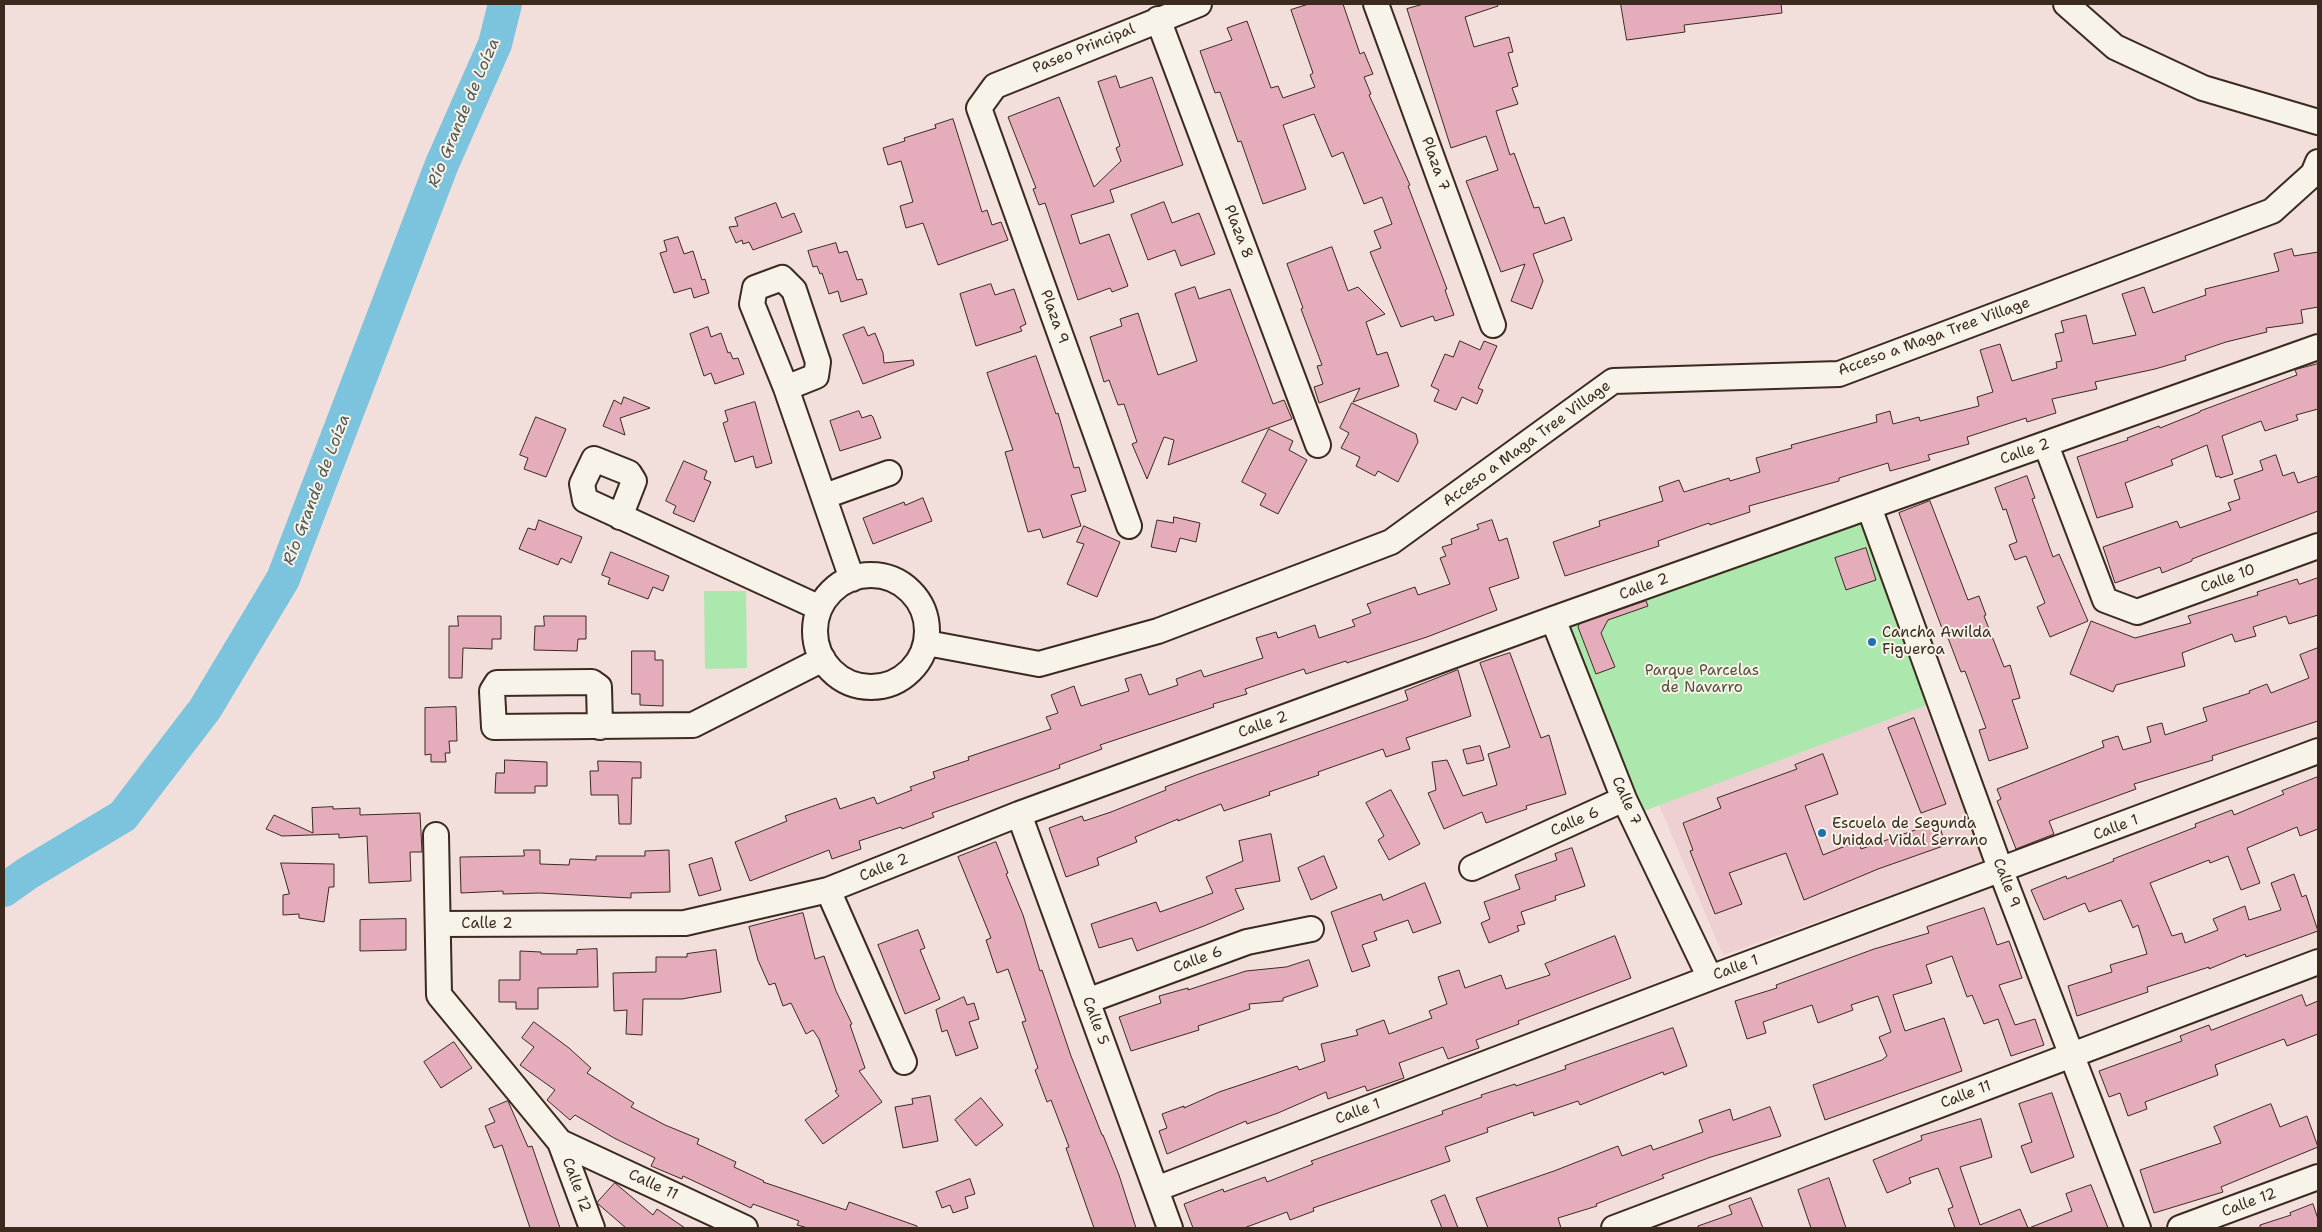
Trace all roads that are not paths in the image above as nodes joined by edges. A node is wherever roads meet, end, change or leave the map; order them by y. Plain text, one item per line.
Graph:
1 (1198, 4) edge
2 (1376, 4) edge
3 (2066, 4) edge
4 (1158, 19) junction
5 (979, 108) joint
6 (2318, 122) edge
7 (2318, 162) edge
8 (1493, 325) dead end
9 (2318, 347) edge
10 (786, 388) dead end
11 (1318, 444) dead end
12 (2046, 445) junction
13 (889, 473) dead end
14 (824, 496) junction
15 (1869, 507) junction
16 (620, 516) dead end
17 (1129, 526) dead end
18 (2318, 546) edge
19 (852, 579) junction
20 (820, 608) junction
21 (1553, 619) junction
22 (927, 643) junction
23 (823, 659) junction
24 (600, 727) dead end
25 (2318, 751) edge
26 (1624, 800) junction
27 (1019, 814) junction
28 (436, 835) dead end
29 (1472, 868) dead end
30 (2001, 871) junction
31 (828, 890) junction
32 (438, 924) junction
33 (1311, 929) dead end
34 (2318, 962) edge
35 (1710, 978) junction
36 (1087, 1001) junction
37 (2073, 1055) junction
38 (904, 1062) dead end
39 (560, 1142) junction
40 (2318, 1177) edge
41 (1156, 1189) junction
42 (592, 1228) edge
43 (745, 1228) edge
44 (1170, 1228) edge
45 (1614, 1228) edge
46 (2138, 1228) edge
47 (2180, 1228) edge

1 - 4 street, Paseo Principal
2 - 8 street, Plaza 7
3 - 6 street
4 - 5 street, Paseo Principal
4 - 11 street, Plaza 8
5 - 17 street, Plaza 9
7 - 22 street, Acceso a Maga Tree Village
9 - 12 street, Calle 2
10 - 14 street
12 - 15 street, Calle 2
12 - 18 street, Calle 10
13 - 14 street
14 - 19 street
15 - 21 street, Calle 2
15 - 30 street, Calle 9
16 - 20 street
19 - 20 street
19 - 22 street
20 - 23 street
21 - 26 street, Calle 7
21 - 27 street, Calle 2
22 - 23 street
23 - 24 street
25 - 30 street, Calle 1
26 - 29 street, Calle 6
26 - 35 street, Calle 7
27 - 31 street, Calle 2
27 - 36 street, Calle 5
28 - 32 street
30 - 35 street, Calle 1
30 - 37 street, Calle 9
31 - 32 street, Calle 2
31 - 38 street
32 - 39 street
33 - 36 street, Calle 6
34 - 37 street, Calle 11
35 - 41 street, Calle 1
36 - 41 street, Calle 5
37 - 45 street, Calle 11
37 - 46 street, Calle 9
39 - 42 street, Calle 12
39 - 43 street, Calle 11
40 - 47 street, Calle 12
41 - 44 street, Calle 5

